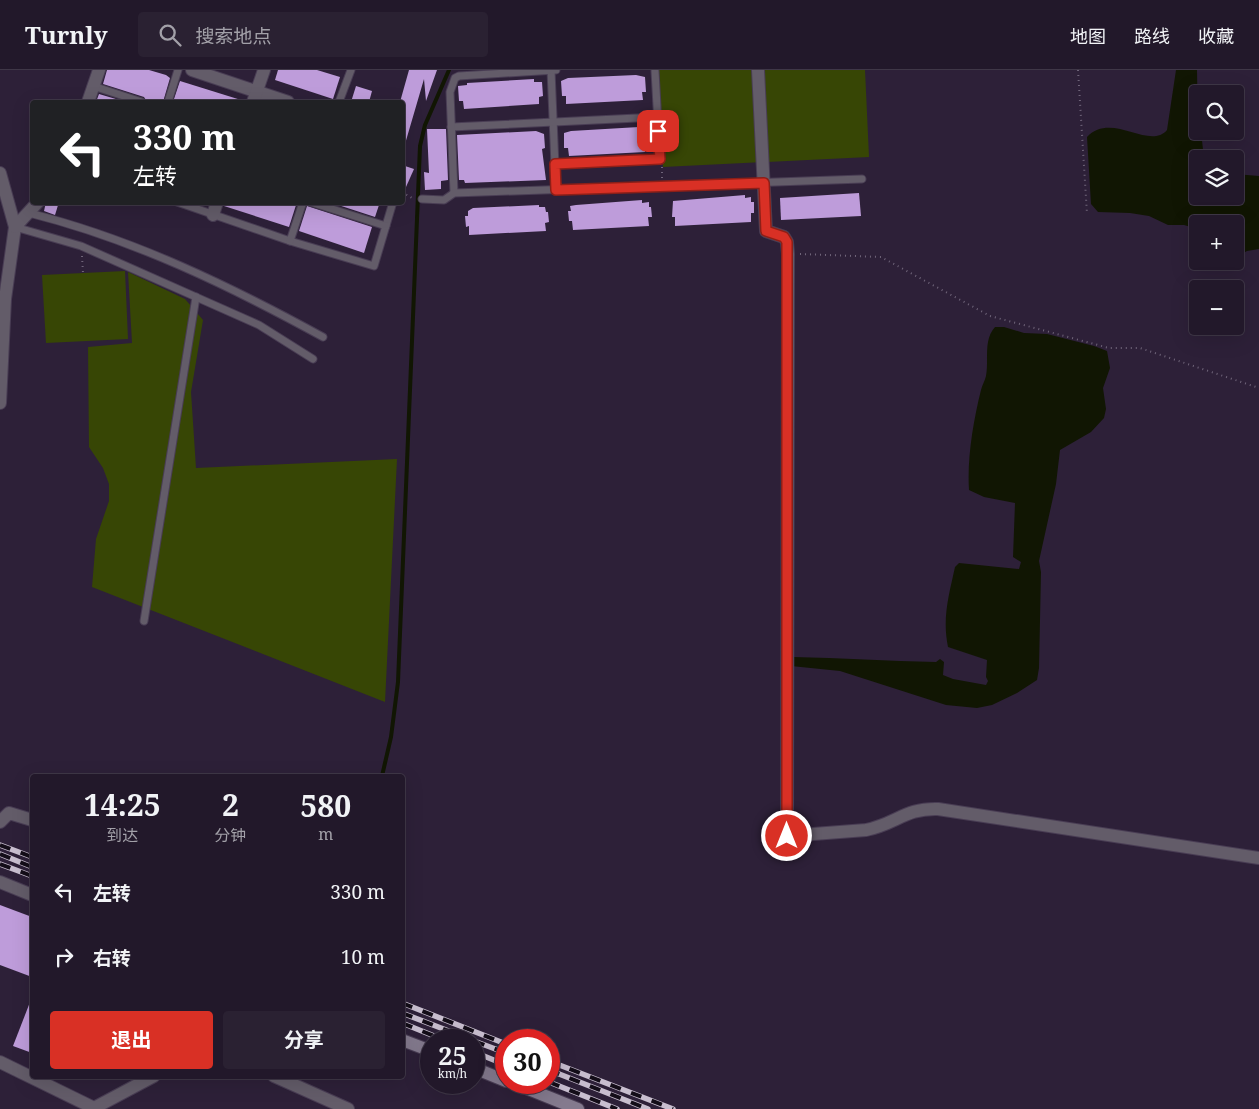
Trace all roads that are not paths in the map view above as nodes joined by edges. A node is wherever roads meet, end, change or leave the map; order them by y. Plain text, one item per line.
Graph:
1 (99, 70) edge
2 (178, 70) edge
3 (192, 70) edge
4 (264, 70) edge
5 (350, 70) edge
6 (551, 70) edge
7 (556, 70) edge
8 (758, 70) edge
9 (655, 71) edge
10 (93, 86) junction
11 (254, 97) edge
12 (89, 100) edge
13 (136, 100) edge
14 (169, 100) edge
15 (274, 100) edge
16 (341, 100) edge
17 (658, 117) junction
18 (553, 122) junction
19 (452, 127) junction
20 (555, 164) junction
21 (0, 174) edge
22 (862, 179) dead end
23 (764, 183) junction
24 (556, 190) junction
25 (454, 194) junction
26 (418, 199) road end
27 (36, 205) edge
28 (185, 205) edge
29 (216, 205) edge
30 (303, 205) edge
31 (320, 205) edge
32 (392, 205) edge
33 (29, 213) junction
34 (213, 215) junction
35 (386, 226) junction
36 (15, 227) junction
37 (290, 241) junction
38 (196, 297) junction
39 (323, 337) dead end
40 (313, 359) dead end
41 (0, 403) edge
42 (144, 621) dead end
43 (30, 819) edge
44 (0, 822) edge
45 (1259, 858) edge
46 (0, 882) edge
47 (30, 894) edge
48 (405, 1041) edge
49 (420, 1047) edge
50 (0, 1062) edge
51 (30, 1077) edge
52 (35, 1079) edge
53 (148, 1079) edge
54 (281, 1079) edge
55 (541, 1094) edge
56 (94, 1108) edge
57 (348, 1109) edge
58 (578, 1109) edge

1 - 10 street
2 - 14 lane
3 - 11 street
4 - 11 street
5 - 16 lane
6 - 7 lane
6 - 18 lane
6 - 19 lane
8 - 23 street
9 - 17 lane
10 - 12 street
10 - 13 lane
11 - 15 street
17 - 18 lane
17 - 20 lane
18 - 19 lane
18 - 20 lane
19 - 25 lane
20 - 24 lane
21 - 36 street
22 - 23 lane
23 - 24 lane
23 - 45 street
24 - 25 lane
25 - 26 lane
27 - 33 street
28 - 34 lane
29 - 34 street
30 - 37 lane
31 - 35 lane
32 - 35 lane
33 - 36 street
33 - 39 lane
34 - 37 lane
35 - 37 lane
36 - 38 lane
36 - 41 street
38 - 40 lane
38 - 42 lane
43 - 44 street
46 - 47 street
48 - 49 main road
50 - 51 street
52 - 56 street
53 - 56 street
54 - 57 street
55 - 58 main road

